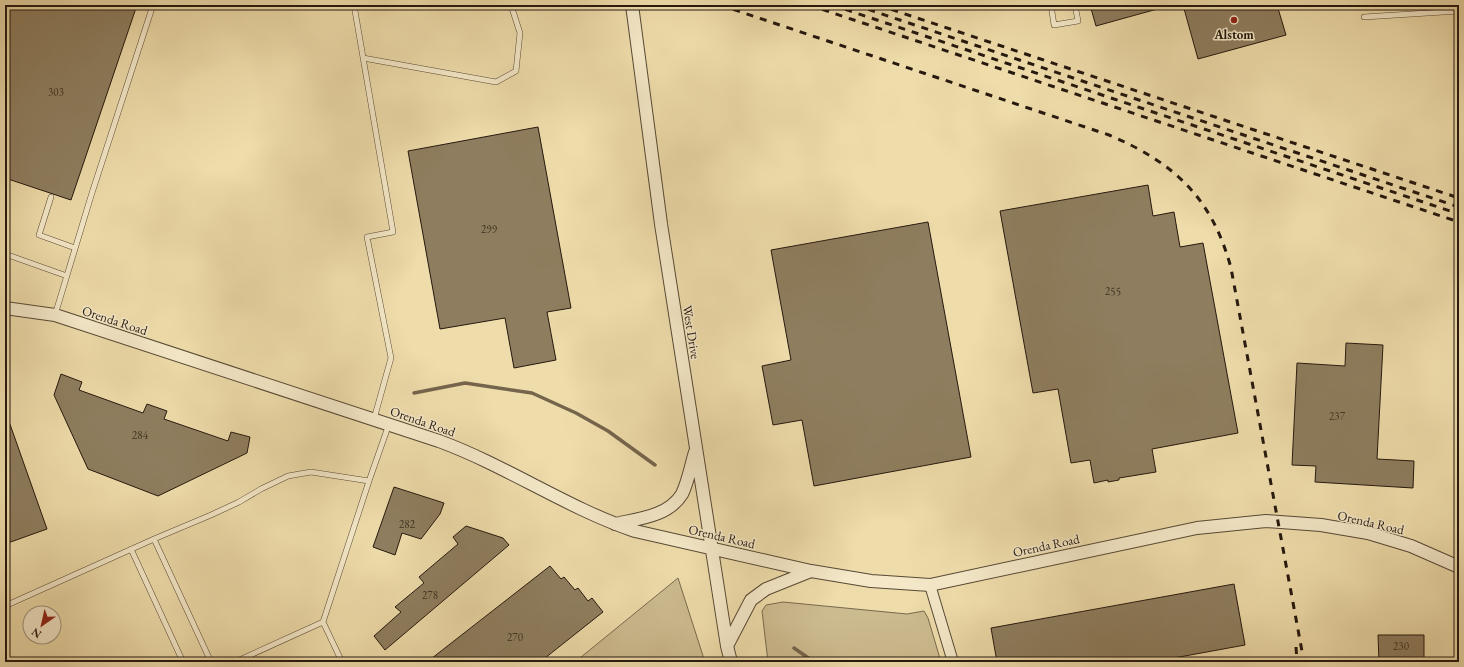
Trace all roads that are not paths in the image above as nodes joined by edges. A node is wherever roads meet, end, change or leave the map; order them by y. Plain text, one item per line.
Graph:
1 (153, 5) edge
2 (354, 5) edge
3 (511, 5) edge
4 (1051, 5) edge
5 (1075, 5) edge
6 (632, 10) edge
7 (1459, 11) edge
8 (1364, 17) dead end
9 (362, 58) junction
10 (52, 197) dead end
11 (75, 248) junction
12 (5, 254) edge
13 (67, 276) junction
14 (5, 308) edge
15 (55, 315) junction
16 (374, 419) junction
17 (389, 424) junction
18 (696, 449) junction
19 (369, 481) junction
20 (615, 524) junction
21 (154, 539) junction
22 (131, 549) junction
23 (712, 549) junction
24 (1459, 566) edge
25 (811, 571) junction
26 (930, 585) junction
27 (5, 606) edge
28 (323, 622) junction
29 (727, 646) junction
30 (183, 662) edge
31 (211, 662) edge
32 (235, 662) edge
33 (342, 662) edge
34 (731, 662) edge
35 (953, 662) edge

1 - 11 lane
2 - 9 lane
3 - 9 lane
4 - 5 lane
6 - 18 street, West Drive
7 - 8 lane
9 - 16 lane
10 - 11 lane
11 - 13 lane
12 - 13 lane
13 - 15 lane
14 - 15 street, Orenda Road
15 - 16 street, Orenda Road
16 - 17 street, Orenda Road
17 - 19 lane
17 - 20 street, Orenda Road
18 - 20 street
18 - 23 street, West Drive
19 - 21 lane
19 - 28 lane
20 - 23 street, Orenda Road
21 - 22 lane
21 - 31 lane
22 - 27 lane
22 - 30 lane
23 - 25 street, Orenda Road
23 - 29 street, West Drive
24 - 26 street, Orenda Road
25 - 26 street, Orenda Road
25 - 29 street
26 - 35 street
28 - 32 lane
28 - 33 lane
29 - 34 street, West Drive

